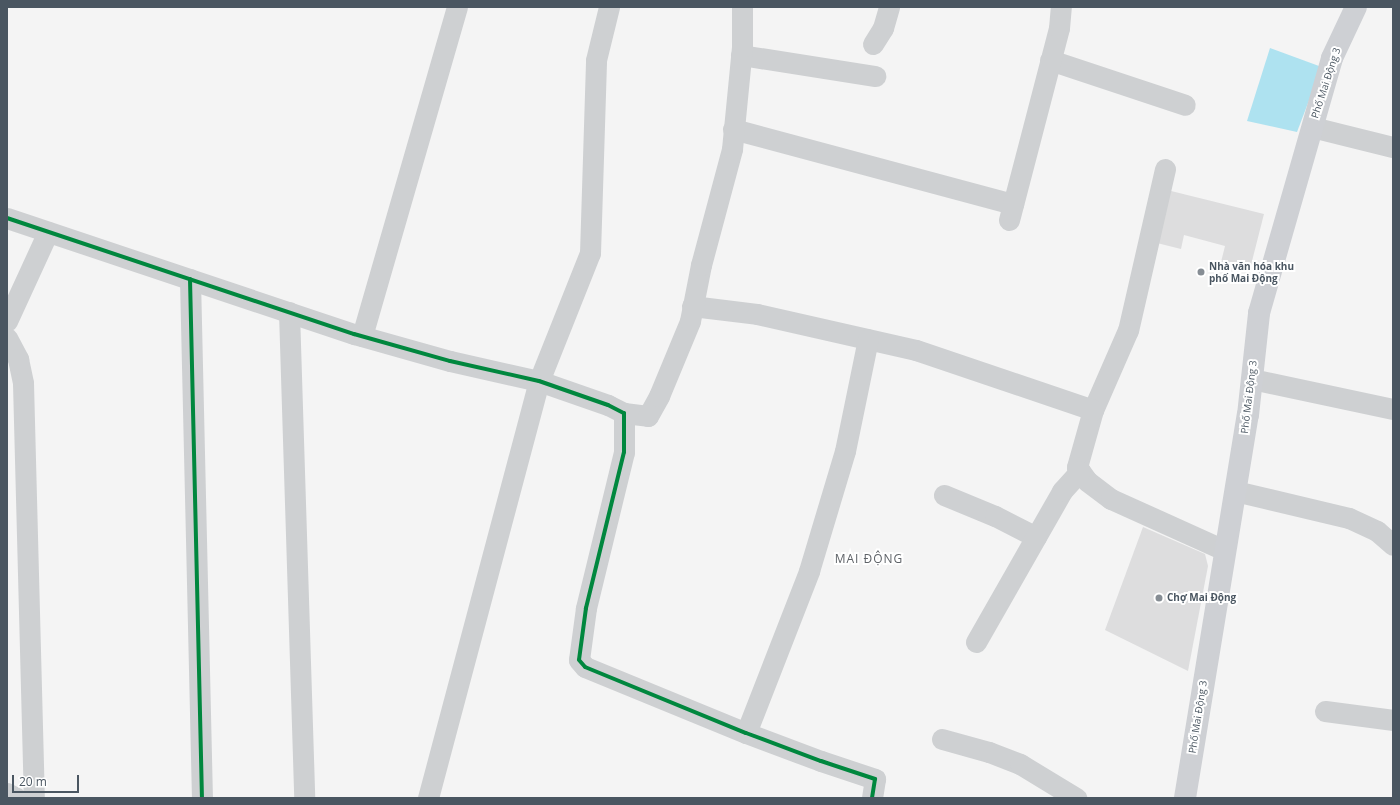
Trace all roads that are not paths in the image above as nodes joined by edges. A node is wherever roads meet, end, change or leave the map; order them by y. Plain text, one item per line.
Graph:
1 (457, 7) edge
2 (608, 7) edge
3 (742, 7) edge
4 (889, 7) edge
5 (1061, 7) edge
6 (1356, 7) edge
7 (874, 44) dead end
8 (741, 55) junction
9 (1050, 60) junction
10 (875, 76) dead end
11 (1185, 105) dead end
12 (1312, 127) junction
13 (733, 129) junction
14 (1393, 147) edge
15 (1165, 169) dead end
16 (7, 218) edge
17 (48, 232) junction
18 (190, 280) junction
19 (692, 306) junction
20 (289, 312) junction
21 (7, 320) edge
22 (362, 336) junction
23 (7, 338) edge
24 (868, 338) junction
25 (1252, 379) junction
26 (539, 381) junction
27 (1393, 409) edge
28 (1093, 410) junction
29 (624, 413) junction
30 (1080, 471) junction
31 (1234, 491) junction
32 (944, 495) dead end
33 (1036, 537) junction
34 (1393, 545) edge
35 (1224, 550) junction
36 (976, 642) dead end
37 (1325, 711) dead end
38 (1393, 720) edge
39 (746, 733) junction
40 (942, 739) dead end
41 (7, 793) edge
42 (17, 798) edge
43 (34, 798) edge
44 (202, 798) edge
45 (304, 798) edge
46 (428, 798) edge
47 (872, 798) edge
48 (1076, 798) edge
49 (1186, 798) edge

1 - 22 street
2 - 26 street
3 - 8 street
4 - 7 street
5 - 9 street
6 - 12 main road, Phố Mai Động 3
8 - 10 street
8 - 13 street
9 - 11 street
9 - 13 street
12 - 14 street
12 - 25 main road, Phố Mai Động 3
13 - 19 street
15 - 28 street
16 - 17 street
17 - 18 street
17 - 21 street
18 - 20 street
18 - 44 street
19 - 24 street
19 - 29 street
20 - 22 street
20 - 45 street
22 - 26 street
23 - 43 street
24 - 28 street
24 - 39 street
25 - 27 street
25 - 31 main road, Phố Mai Động 3
26 - 29 street
26 - 46 street
28 - 30 street
29 - 39 street
30 - 33 street
30 - 35 street
31 - 34 street
31 - 35 main road, Phố Mai Động 3
32 - 33 street
33 - 36 street
35 - 49 main road, Phố Mai Động 3
37 - 38 street
39 - 47 street
40 - 48 street
41 - 42 street

